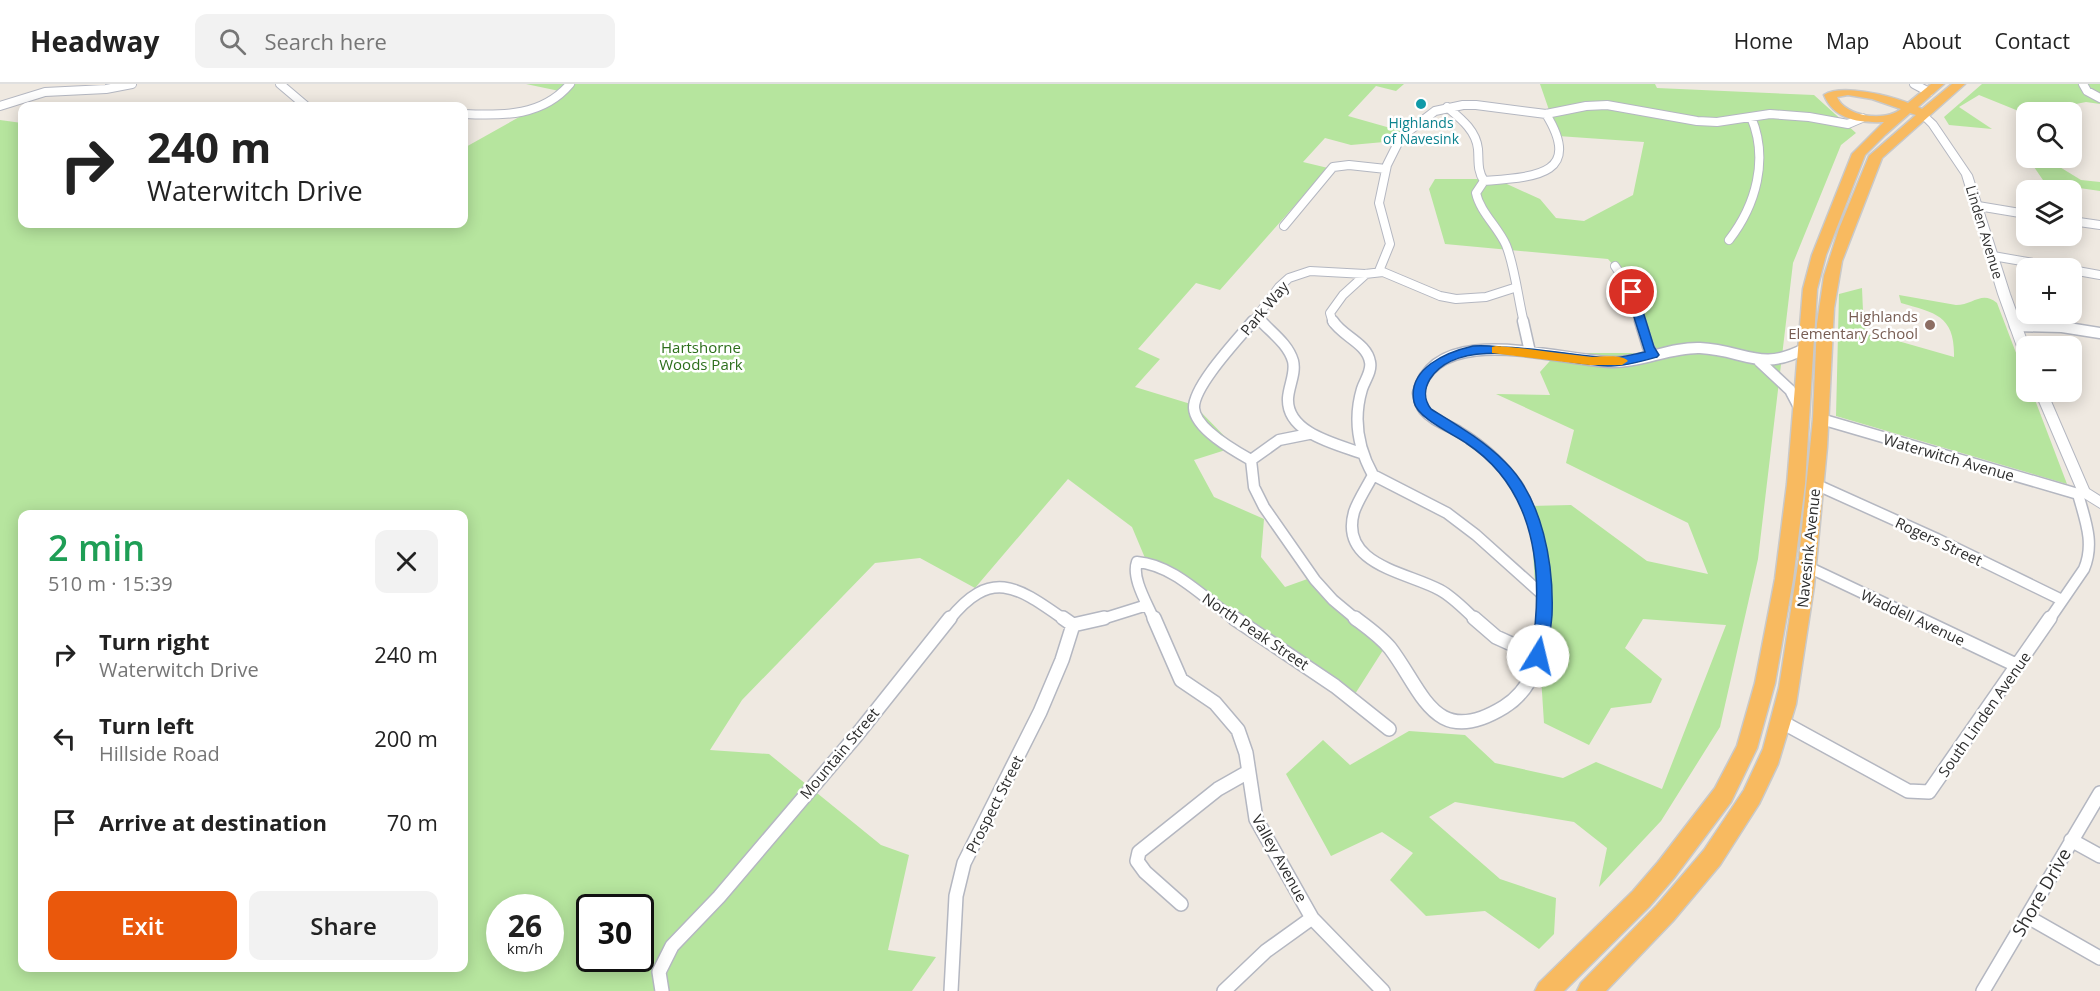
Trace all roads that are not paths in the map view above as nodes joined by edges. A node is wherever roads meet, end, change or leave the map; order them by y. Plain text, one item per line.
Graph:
1 (132, 84) edge
2 (280, 84) edge
3 (570, 84) edge
4 (1914, 84) edge
5 (1959, 84) edge
6 (2083, 84) edge
7 (1934, 88) edge
8 (2100, 98) edge
9 (301, 102) edge
10 (0, 106) edge
11 (1447, 107) junction
12 (1910, 113) junction
13 (468, 114) edge
14 (1546, 114) junction
15 (1751, 117) junction
16 (1862, 118) junction
17 (1386, 169) junction
18 (1484, 181) junction
19 (1978, 206) junction
20 (2016, 212) edge
21 (2082, 222) edge
22 (2100, 225) edge
23 (1284, 226) dead end
24 (1729, 240) dead end
25 (1993, 256) junction
26 (2016, 260) edge
27 (1615, 266) dead end
28 (1379, 271) junction
29 (2082, 271) edge
30 (2100, 274) edge
31 (1365, 276) junction
32 (1514, 288) junction
33 (1257, 317) junction
34 (2015, 326) junction
35 (2100, 333) edge
36 (2019, 336) edge
37 (1806, 348) junction
38 (1530, 352) junction
39 (1653, 355) junction
40 (1759, 361) junction
41 (2045, 402) edge
42 (1802, 412) junction
43 (1821, 419) junction
44 (1309, 434) junction
45 (1361, 453) junction
46 (1251, 460) junction
47 (1373, 475) junction
48 (1815, 484) junction
49 (2081, 493) junction
50 (2100, 503) edge
51 (1808, 567) junction
52 (1141, 587) joint
53 (1544, 596) junction
54 (2062, 600) junction
55 (1147, 605) junction
56 (1073, 625) junction
57 (1538, 656) junction
58 (2018, 666) junction
59 (1782, 722) junction
60 (1389, 729) dead end
61 (1248, 772) junction
62 (2100, 793) edge
63 (2071, 840) junction
64 (2100, 856) edge
65 (1181, 904) dead end
66 (2028, 917) junction
67 (1312, 918) junction
68 (2100, 958) edge
69 (662, 991) edge
70 (951, 991) edge
71 (1224, 991) edge
72 (1383, 991) edge
73 (1547, 991) edge
74 (1589, 991) edge
75 (1983, 991) edge

1 - 10 street
2 - 9 street
3 - 13 street
4 - 7 street
5 - 12 highway, Navesink Avenue
6 - 8 street
7 - 12 highway, Navesink Avenue
11 - 14 street
11 - 17 street
11 - 18 street
12 - 16 highway
12 - 16 highway
12 - 19 street, Linden Avenue
12 - 37 highway, Navesink Avenue
12 - 43 highway, Navesink Avenue
14 - 15 street
14 - 18 street
15 - 16 street
15 - 24 street
17 - 23 street
17 - 28 street
18 - 32 street
19 - 20 street
19 - 25 street, Linden Avenue
21 - 22 street
25 - 26 street
25 - 34 street, Linden Avenue
27 - 39 street
28 - 31 street, Park Way
28 - 32 street
29 - 30 street
31 - 33 street, Park Way
31 - 45 street
32 - 38 street
33 - 44 street
33 - 46 street, Park Way
34 - 35 street
34 - 36 street, Linden Avenue
37 - 40 street
37 - 42 highway, Navesink Avenue
38 - 39 street
38 - 53 street
39 - 40 street
40 - 42 street
41 - 49 street
42 - 73 highway, Navesink Avenue
43 - 48 highway, Navesink Avenue
43 - 49 street, Waterwitch Avenue
44 - 45 street
44 - 46 street
45 - 47 street
46 - 57 street
47 - 53 street
47 - 57 street
48 - 51 highway, Navesink Avenue
48 - 54 street, Rogers Street
49 - 50 street, Waterwitch Avenue
49 - 54 street, South Linden Avenue
51 - 58 street, Waddell Avenue
51 - 59 highway, Navesink Avenue
52 - 55 street, Valley Avenue
52 - 60 street, North Peak Street
53 - 57 street
54 - 58 street, South Linden Avenue
55 - 56 street
55 - 61 street, Valley Avenue
56 - 69 street, Mountain Street
56 - 70 street, Prospect Street
58 - 59 street, South Linden Avenue
59 - 74 highway, Navesink Avenue
61 - 65 street
61 - 67 street, Valley Avenue
62 - 63 street, Shore Drive
63 - 64 street
63 - 66 street, Shore Drive
66 - 68 street
66 - 75 street, Shore Drive
67 - 71 street
67 - 72 street, Valley Avenue

